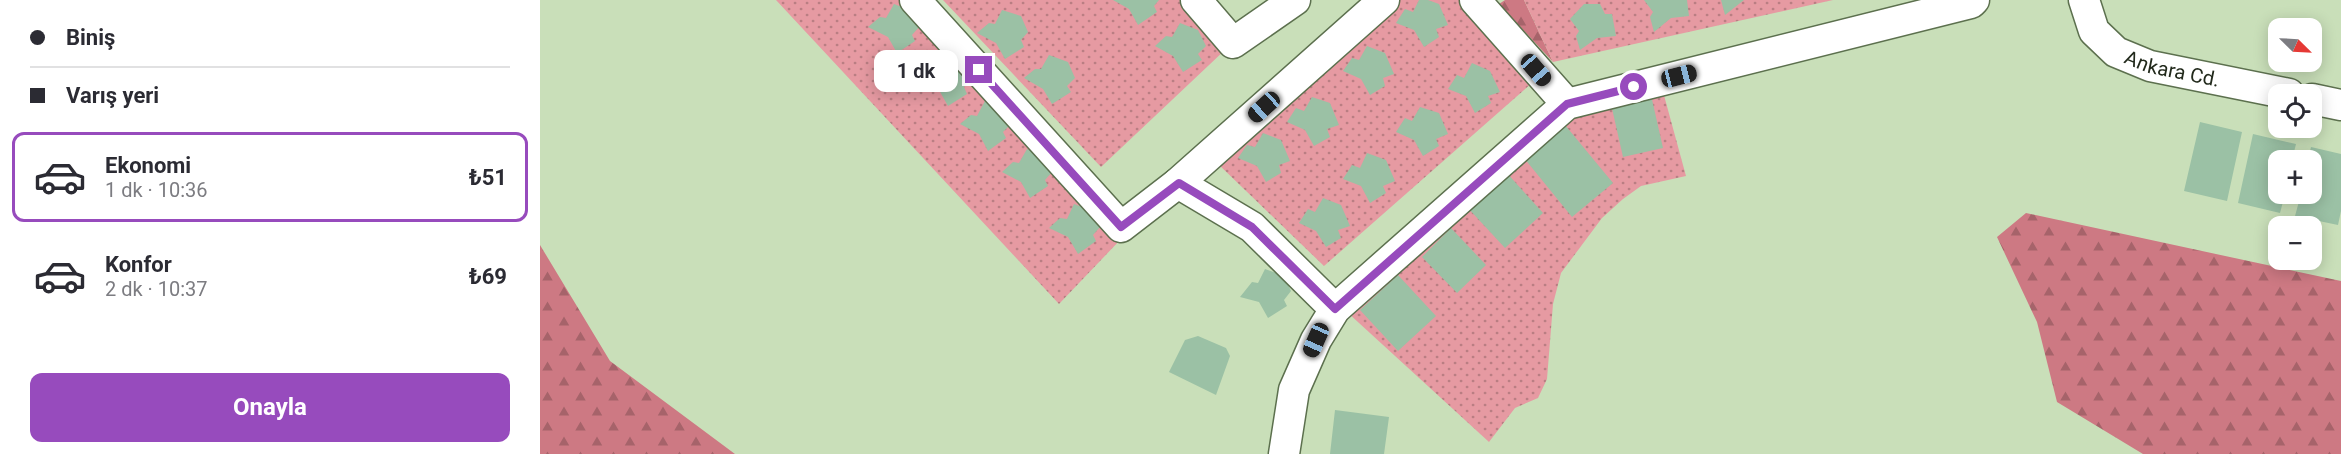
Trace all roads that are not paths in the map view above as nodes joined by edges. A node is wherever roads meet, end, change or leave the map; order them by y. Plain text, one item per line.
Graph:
1 (915, 0) edge
2 (1196, 0) edge
3 (1295, 0) edge
4 (1384, 0) edge
5 (1475, 0) edge
6 (1974, 0) edge
7 (2084, 0) edge
8 (2268, 90) edge
9 (2322, 101) edge
10 (1567, 104) junction
11 (2341, 105) edge
12 (1179, 183) junction
13 (1335, 309) junction
14 (1284, 454) edge

1 - 12 street
2 - 3 street
4 - 12 street
5 - 10 street
6 - 10 street
7 - 8 street, Ankara Cd.
9 - 11 street
10 - 13 street
12 - 13 street
13 - 14 street

